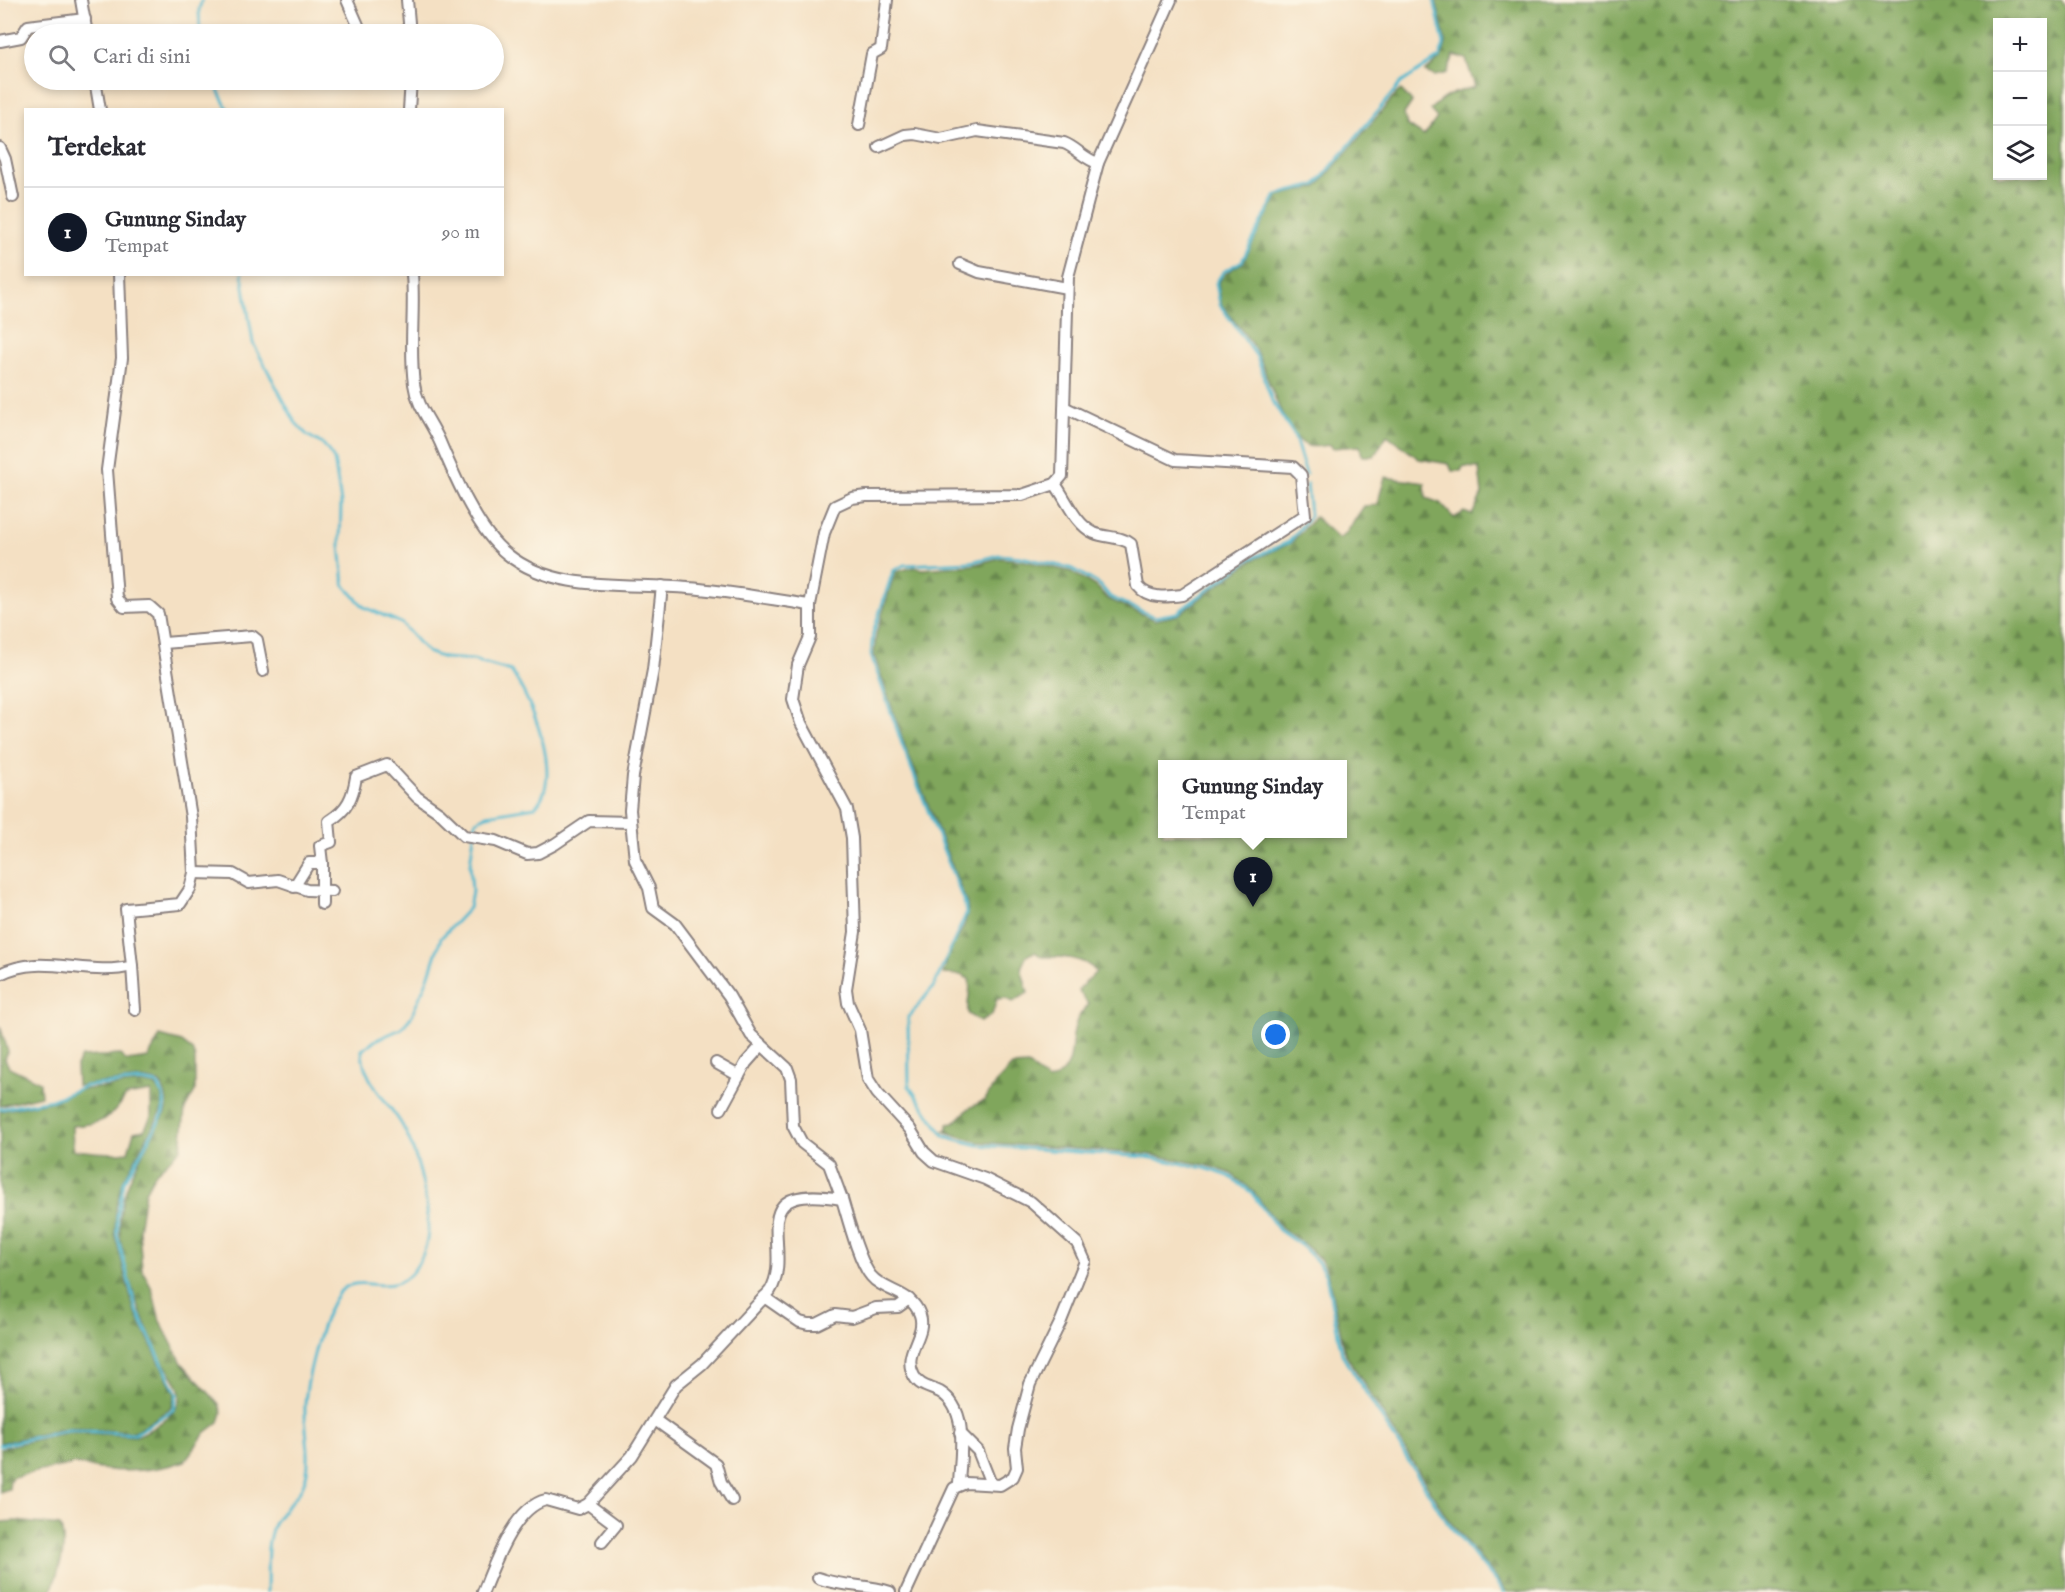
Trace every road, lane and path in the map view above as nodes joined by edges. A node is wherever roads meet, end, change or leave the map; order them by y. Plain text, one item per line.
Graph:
1 (81, 0) edge
2 (347, 0) edge
3 (407, 0) edge
4 (887, 0) edge
5 (1171, 0) edge
6 (84, 19) junction
7 (44, 24) edge
8 (85, 24) edge
9 (358, 24) edge
10 (409, 24) edge
11 (24, 32) edge
12 (0, 41) edge
13 (97, 90) edge
14 (410, 90) edge
15 (100, 108) edge
16 (409, 108) edge
17 (859, 125) dead end
18 (879, 147) dead end
19 (0, 148) edge
20 (1098, 163) junction
21 (13, 196) dead end
22 (960, 264) dead end
23 (119, 276) edge
24 (412, 276) edge
25 (1067, 288) junction
26 (1066, 408) junction
27 (1055, 484) junction
28 (662, 586) junction
29 (810, 605) junction
30 (164, 643) junction
31 (263, 671) dead end
32 (631, 822) junction
33 (322, 863) junction
34 (194, 873) junction
35 (294, 887) junction
36 (327, 890) junction
37 (322, 904) dead end
38 (132, 966) junction
39 (0, 974) edge
40 (135, 1010) dead end
41 (761, 1046) junction
42 (716, 1063) dead end
43 (739, 1076) junction
44 (721, 1108) dead end
45 (842, 1199) junction
46 (764, 1297) junction
47 (909, 1299) junction
48 (655, 1420) junction
49 (960, 1433) junction
50 (991, 1484) junction
51 (958, 1485) junction
52 (732, 1500) dead end
53 (588, 1504) junction
54 (602, 1542) dead end
55 (818, 1578) dead end
56 (483, 1592) edge
57 (890, 1592) edge
58 (906, 1592) edge

1 - 6 street
2 - 9 street
3 - 10 street
4 - 17 street
5 - 20 street
6 - 7 street
6 - 8 street
11 - 12 street
13 - 15 street
14 - 16 street
18 - 20 street
19 - 21 street
20 - 25 street
22 - 25 street
23 - 30 street
24 - 28 street
25 - 26 street
26 - 27 street
26 - 27 street
27 - 29 street
28 - 29 street
28 - 32 street
29 - 50 street
30 - 31 street
30 - 34 street
32 - 33 street
32 - 41 street
33 - 35 street
33 - 36 street
34 - 35 street
34 - 38 street
35 - 36 street
36 - 37 street
38 - 39 street
38 - 40 street
41 - 43 street
41 - 45 street
42 - 43 street
43 - 44 street
45 - 46 street
45 - 47 street
46 - 47 street
46 - 48 street
47 - 49 street
48 - 52 street
48 - 53 street
49 - 50 street
49 - 51 street
50 - 51 street
51 - 58 street
53 - 54 street
53 - 56 street
55 - 57 street

